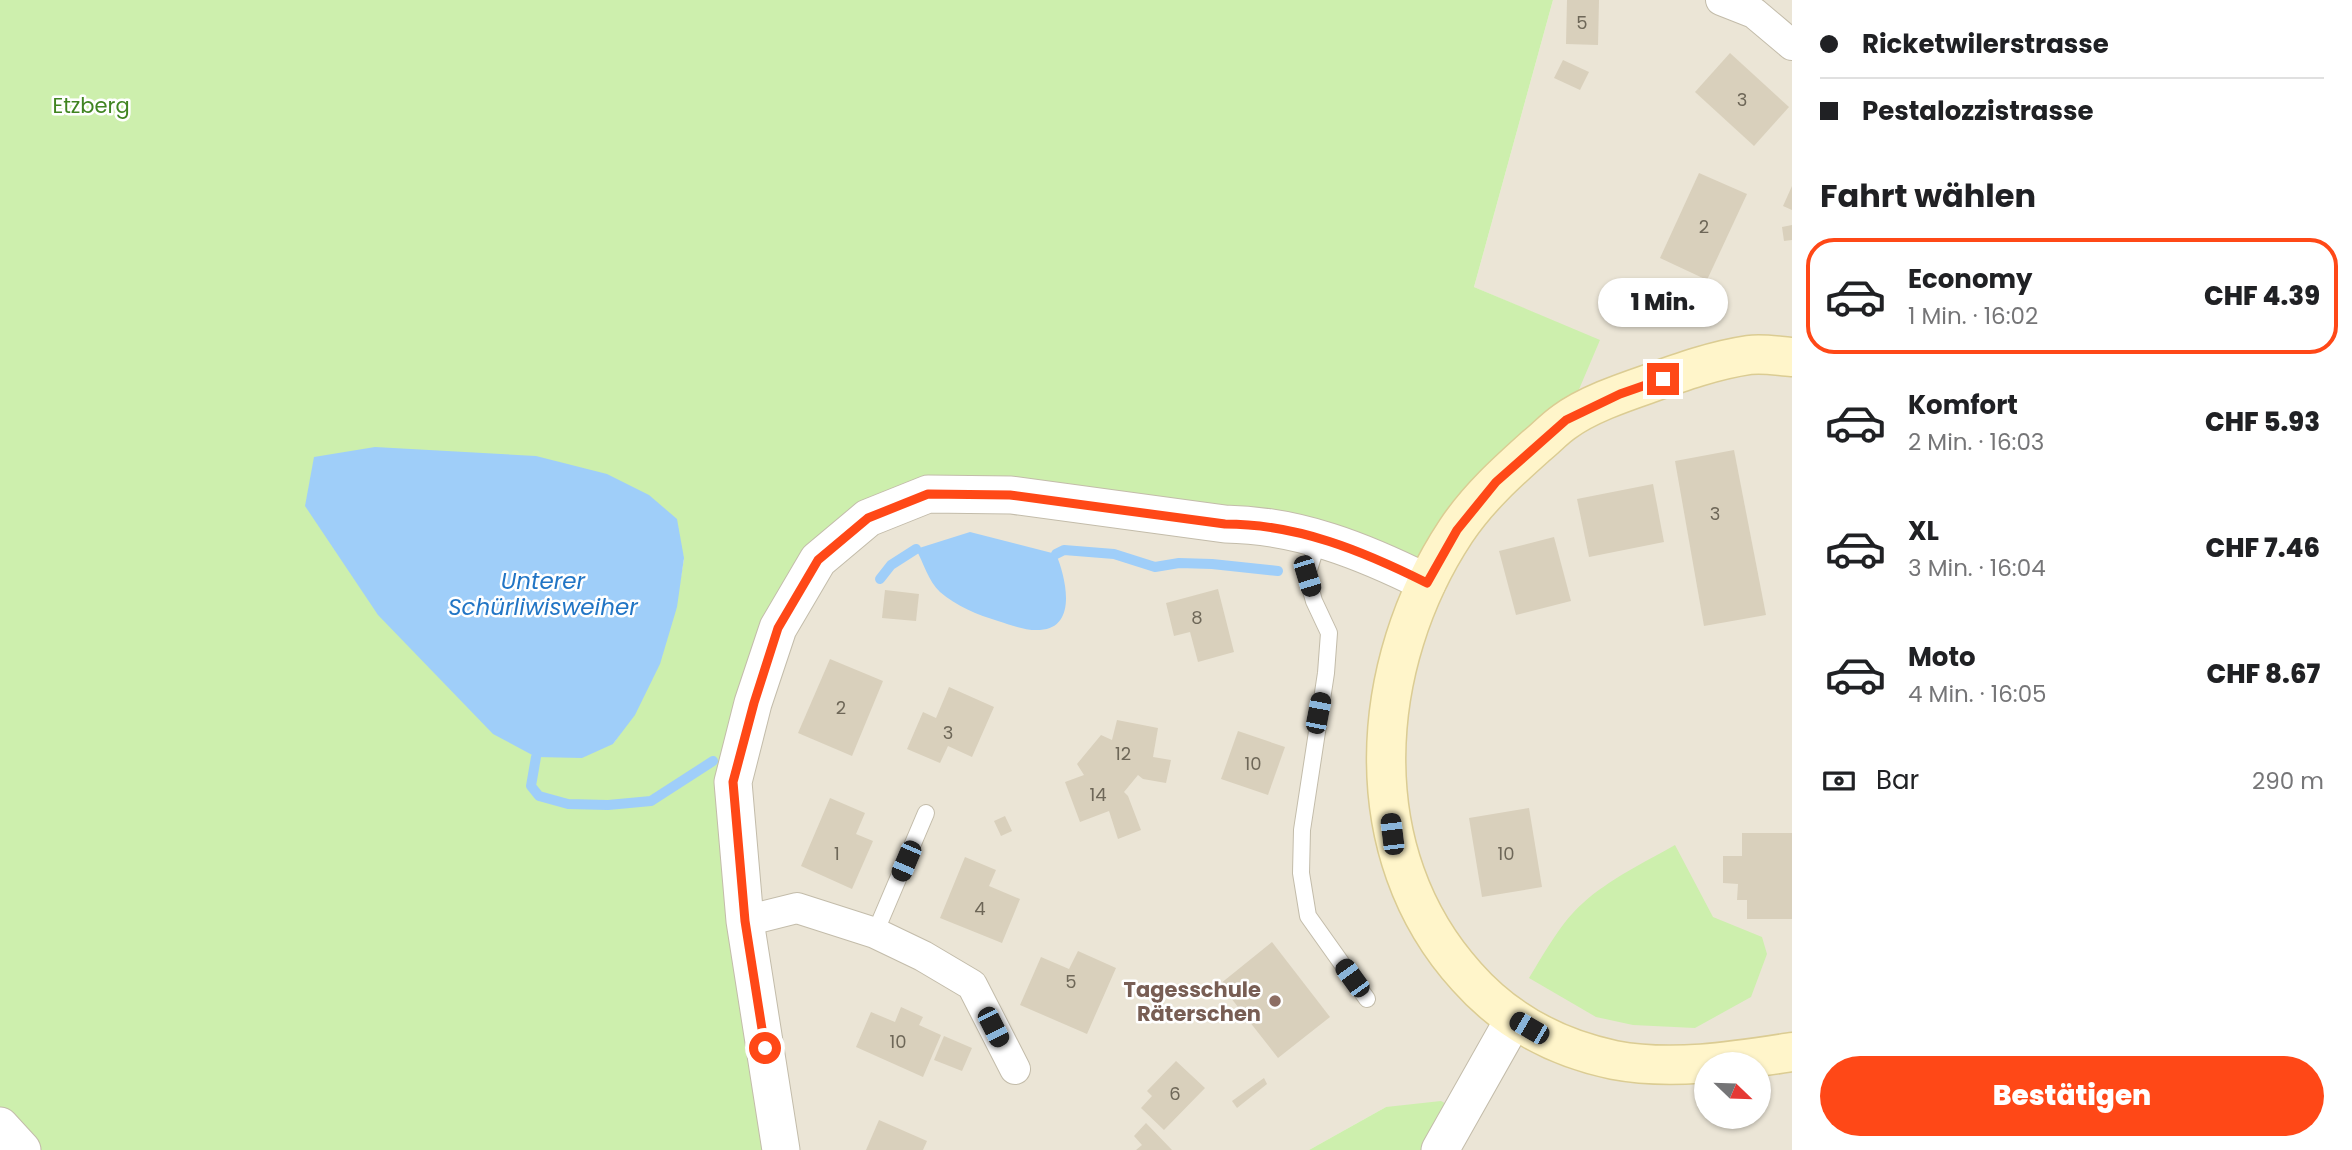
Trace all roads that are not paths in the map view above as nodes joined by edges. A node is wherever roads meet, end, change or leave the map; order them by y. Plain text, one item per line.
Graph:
1 (1721, 0) edge
2 (1792, 45) edge
3 (1792, 357) edge
4 (1319, 537) junction
5 (1427, 583) junction
6 (926, 814) dead end
7 (745, 921) junction
8 (875, 933) junction
9 (1367, 999) dead end
10 (1514, 1019) junction
11 (1792, 1052) edge
12 (1015, 1069) dead end
13 (0, 1126) edge
14 (22, 1150) edge
15 (781, 1150) edge
16 (1440, 1150) edge

1 - 2 street
3 - 5 main road
4 - 5 street
4 - 7 street
4 - 9 lane
5 - 10 main road
6 - 8 lane
7 - 8 street
7 - 15 street
8 - 12 street
10 - 11 main road
10 - 16 street
13 - 14 street

